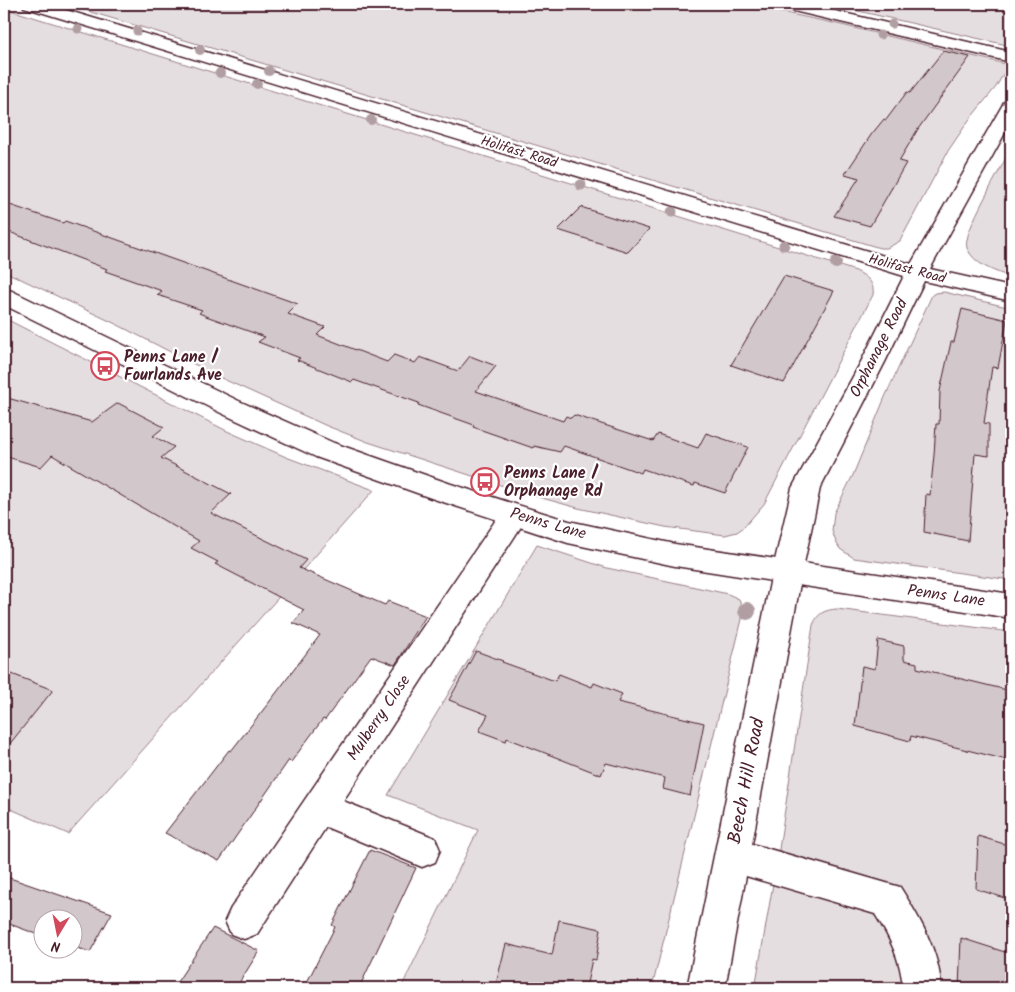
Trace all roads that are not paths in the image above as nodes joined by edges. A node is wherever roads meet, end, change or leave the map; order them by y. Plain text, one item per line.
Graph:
1 (30, 4) edge
2 (785, 4) edge
3 (1011, 57) edge
4 (1011, 106) edge
5 (917, 273) junction
6 (1011, 294) edge
7 (4, 296) edge
8 (514, 515) junction
9 (787, 573) junction
10 (1011, 606) edge
11 (319, 808) junction
12 (422, 850) dead end
13 (732, 854) junction
14 (244, 922) dead end
15 (706, 988) edge
16 (922, 988) edge

1 - 5 street, Holifast Road
2 - 3 street
4 - 5 street, Orphanage Road
5 - 6 street, Holifast Road
5 - 9 street, Orphanage Road
7 - 8 street, Penns Lane
8 - 9 street, Penns Lane
8 - 11 street, Mulberry Close
9 - 10 street, Penns Lane
9 - 13 street, Beech Hill Road
11 - 12 street
11 - 14 street, Mulberry Close
13 - 15 street, Beech Hill Road
13 - 16 street

